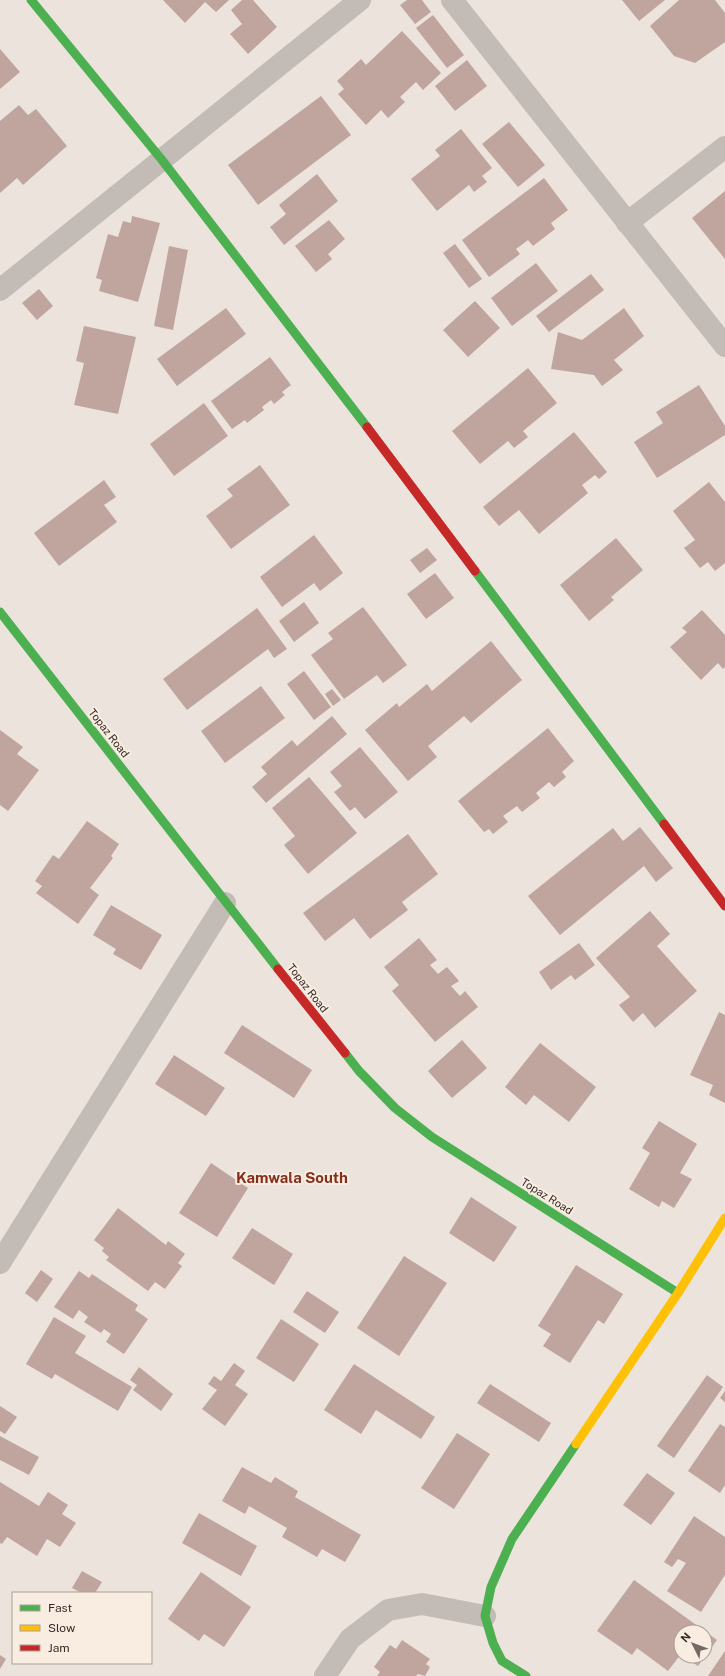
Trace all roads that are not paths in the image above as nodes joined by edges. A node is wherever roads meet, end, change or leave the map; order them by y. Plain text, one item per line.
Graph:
1 (31, 0) edge
2 (360, 0) edge
3 (452, 0) edge
4 (725, 147) edge
5 (162, 160) junction
6 (628, 222) junction
7 (0, 290) edge
8 (725, 346) edge
9 (1, 615) edge
10 (225, 903) junction
11 (725, 906) edge
12 (725, 1218) edge
13 (0, 1262) edge
14 (678, 1293) junction
15 (485, 1616) junction
16 (325, 1676) edge
17 (526, 1676) edge

1 - 5 street
2 - 5 street
3 - 6 street
4 - 6 street
5 - 7 street
5 - 11 street
6 - 8 street
9 - 10 street, Topaz Road
10 - 13 street
10 - 14 street, Topaz Road
12 - 14 street
14 - 15 street
15 - 16 street
15 - 17 street

